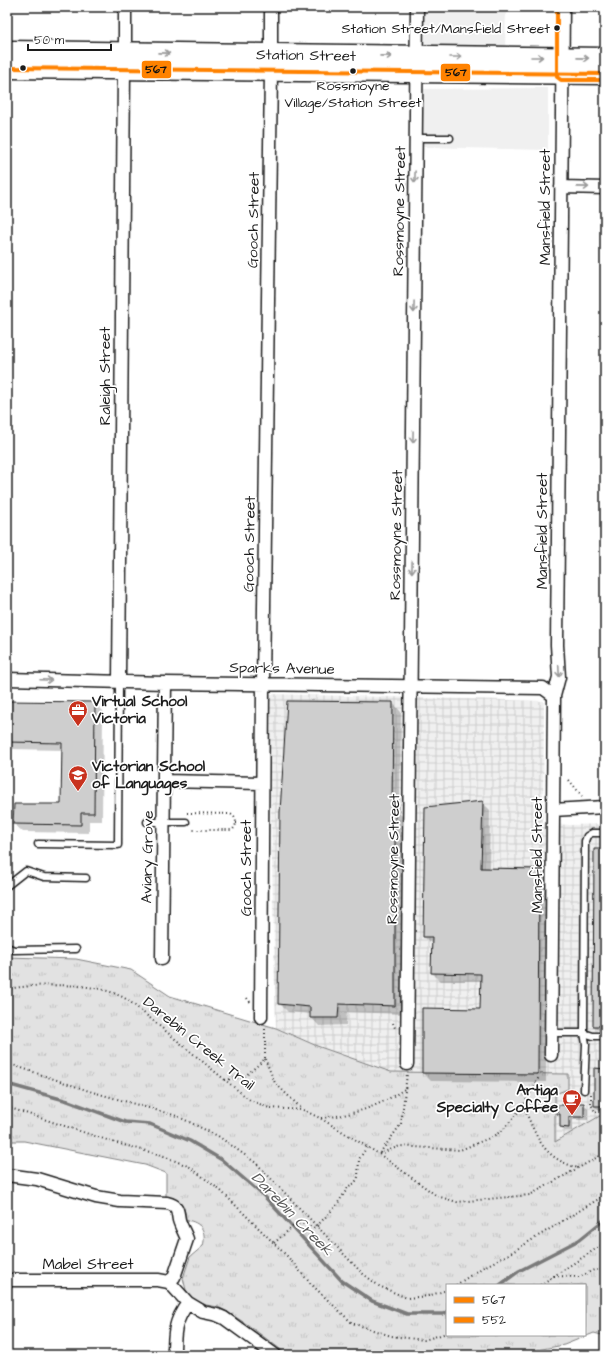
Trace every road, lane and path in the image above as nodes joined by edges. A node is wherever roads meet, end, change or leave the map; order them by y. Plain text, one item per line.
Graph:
1 (125, 7) edge
2 (271, 7) edge
3 (418, 7) edge
4 (563, 7) edge
5 (7, 51) edge
6 (605, 58) edge
7 (125, 61) junction
8 (271, 63) junction
9 (417, 65) junction
10 (562, 66) junction
11 (7, 68) edge
12 (605, 74) edge
13 (416, 138) junction
14 (450, 138) dead end
15 (561, 187) junction
16 (605, 188) edge
17 (7, 679) edge
18 (119, 682) junction
19 (165, 683) junction
20 (263, 684) junction
21 (411, 686) junction
22 (554, 696) junction
23 (569, 780) dead end
24 (164, 781) junction
25 (262, 783) junction
26 (582, 796) dead end
27 (605, 807) edge
28 (553, 810) junction
29 (187, 813) dead end
30 (147, 822) dead end
31 (164, 822) junction
32 (186, 822) dead end
33 (236, 823) junction
34 (249, 823) dead end
35 (187, 830) dead end
36 (605, 833) edge
37 (38, 844) dead end
38 (86, 878) dead end
39 (7, 886) edge
40 (7, 947) edge
41 (76, 949) dead end
42 (162, 959) dead end
43 (7, 989) edge
44 (261, 1017) joint
45 (552, 1033) junction
46 (584, 1034) junction
47 (605, 1036) edge
48 (551, 1055) dead end
49 (265, 1060) junction
50 (7, 1063) edge
51 (407, 1064) joint
52 (539, 1077) dead end
53 (225, 1080) junction
54 (406, 1088) junction
55 (584, 1090) dead end
56 (591, 1093) dead end
57 (523, 1106) junction
58 (7, 1107) edge
59 (605, 1109) edge
60 (303, 1110) junction
61 (320, 1118) junction
62 (367, 1147) junction
63 (605, 1153) edge
64 (379, 1154) junction
65 (578, 1168) junction
66 (7, 1176) edge
67 (605, 1195) edge
68 (317, 1226) junction
69 (274, 1243) junction
70 (605, 1243) edge
71 (605, 1270) edge
72 (554, 1276) junction
73 (7, 1280) edge
74 (169, 1282) junction
75 (458, 1284) edge
76 (542, 1284) edge
77 (446, 1290) edge
78 (188, 1304) junction
79 (446, 1333) edge
80 (174, 1355) edge
81 (275, 1355) edge

1 - 7 street, Raleigh Street
2 - 8 street, Gooch Street
3 - 9 street, Rossmoyne Street
4 - 10 street, Mansfield Street
5 - 7 main road, Station Street
10 -> 6 main road, Station Street
7 - 8 main road, Station Street
7 - 11 main road, Station Street
7 - 18 street, Raleigh Street
8 - 9 main road, Station Street
8 - 20 street, Gooch Street
9 - 10 main road, Station Street
9 - 13 street, Rossmoyne Street
10 - 12 main road, Station Street
10 - 15 street, Mansfield Street
13 - 14 lane
13 -> 21 street, Rossmoyne Street
15 -> 16 street
15 -> 22 street, Mansfield Street
17 -> 18 street, Sparks Avenue
18 - 19 street, Sparks Avenue
18 - 37 lane
19 - 20 street, Sparks Avenue
19 - 24 street, Aviary Grove
20 - 21 street, Sparks Avenue
20 - 25 street, Gooch Street
21 - 22 street, Sparks Avenue
21 - 51 street, Rossmoyne Street
22 - 28 street, Mansfield Street
23 - 26 path
24 - 25 street
24 - 31 street, Aviary Grove
25 - 44 street, Gooch Street
27 - 28 street
28 - 45 street, Mansfield Street
29 - 33 path
30 - 31 lane
31 - 32 lane
31 - 42 street, Aviary Grove
33 - 34 path
33 - 35 path
36 - 46 lane
38 - 39 lane
40 - 41 lane
43 - 53 path, Darebin Creek Trail
44 - 49 path
45 - 46 lane
45 - 48 street, Mansfield Street
46 - 47 lane
46 - 55 lane
49 - 53 path
49 - 60 path
50 - 68 path
51 - 54 path
52 - 57 path
53 - 60 path, Darebin Creek Trail
54 - 61 path
54 - 64 path
56 - 59 path
57 - 64 path
57 - 65 path
58 - 69 path
60 - 61 path, Darebin Creek Trail
61 - 62 path, Darebin Creek Trail
62 - 64 path, Darebin Creek Trail
62 - 68 path
63 - 65 path, Darebin Creek Trail
64 - 65 path, Darebin Creek Trail
66 - 74 street
67 - 75 path
68 - 69 path
68 - 77 path
69 - 79 path
70 - 72 path
71 - 72 path
72 - 76 path
73 - 74 street, Mabel Street
74 - 78 street
78 - 80 street
78 - 81 street

